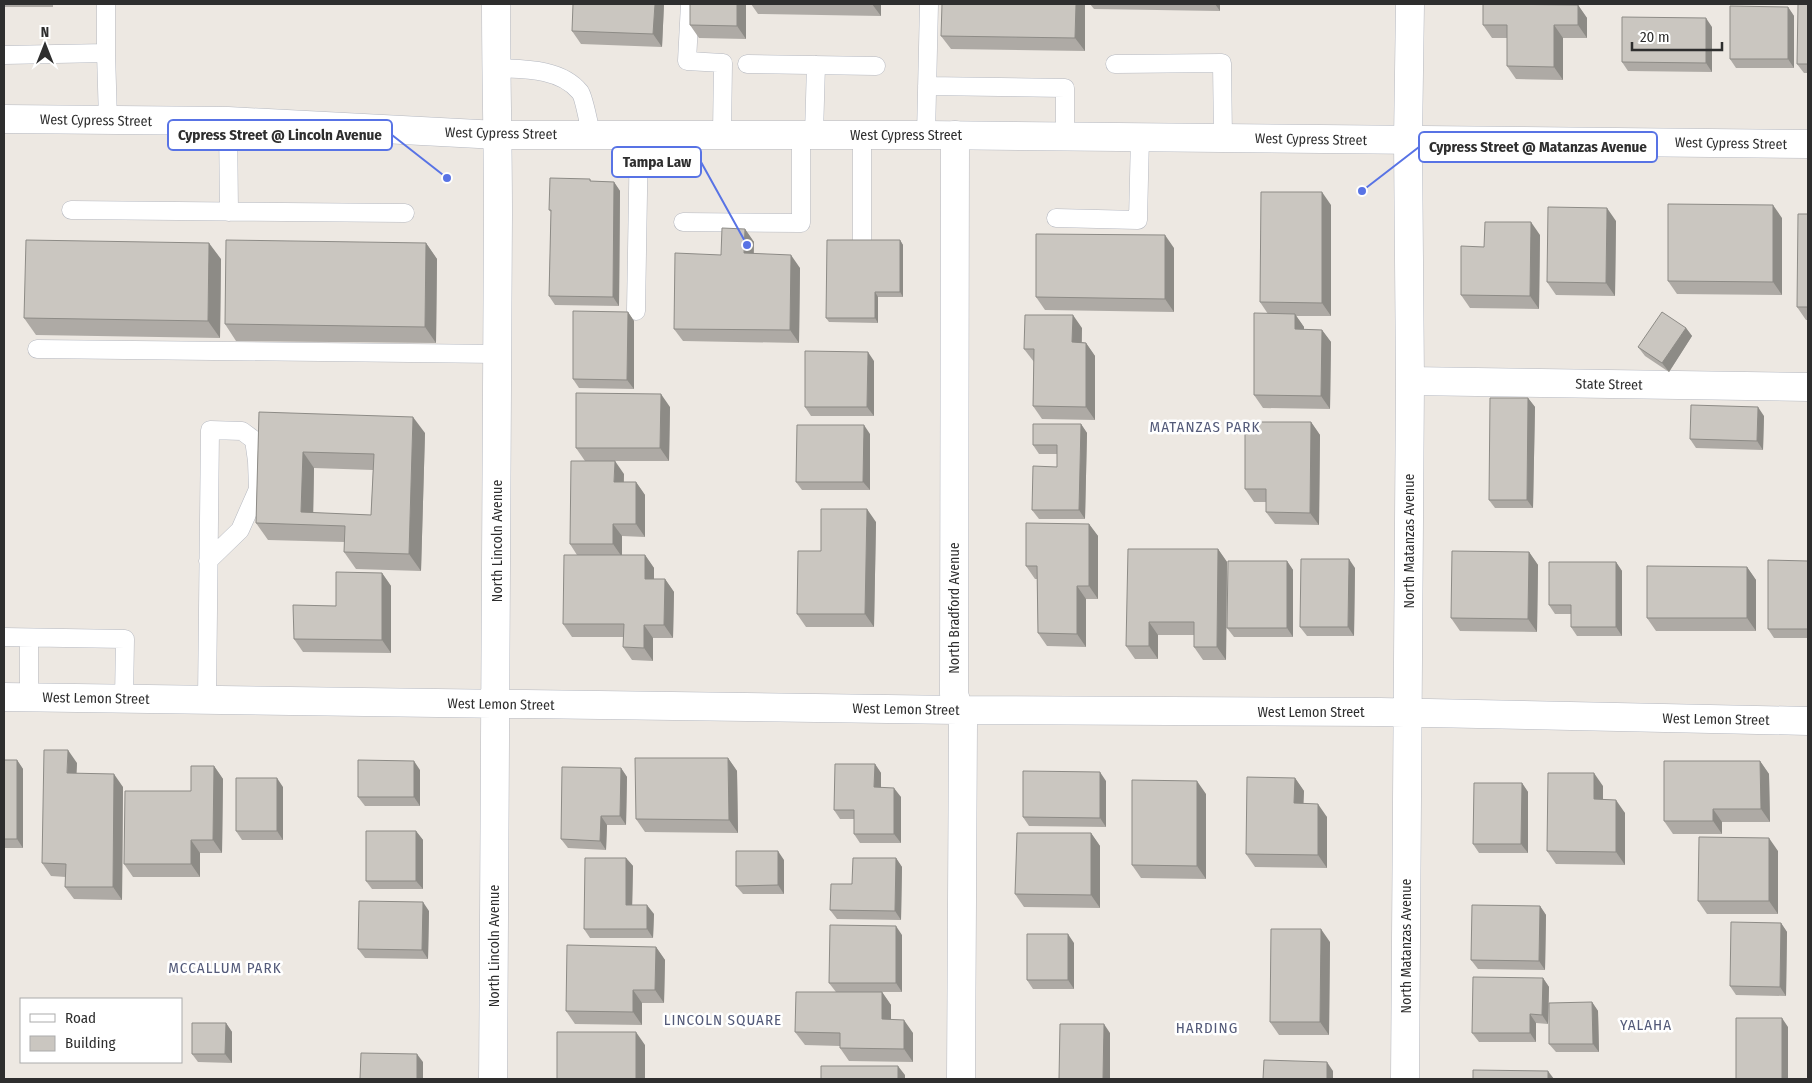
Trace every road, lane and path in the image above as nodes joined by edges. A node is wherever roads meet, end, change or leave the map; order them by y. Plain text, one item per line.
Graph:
1 (106, 4) edge
2 (496, 4) edge
3 (690, 4) edge
4 (929, 4) edge
5 (1410, 4) edge
6 (106, 53) junction
7 (4, 55) edge
8 (747, 64) dead end
9 (1115, 64) dead end
10 (816, 65) junction
11 (876, 66) dead end
12 (496, 68) junction
13 (927, 86) junction
14 (4, 119) edge
15 (108, 120) junction
16 (228, 121) junction
17 (591, 134) junction
18 (639, 134) junction
19 (722, 134) junction
20 (808, 134) junction
21 (498, 135) junction
22 (862, 135) junction
23 (926, 135) junction
24 (956, 135) junction
25 (1064, 136) junction
26 (1140, 137) junction
27 (1222, 138) junction
28 (1408, 140) junction
29 (1808, 144) edge
30 (71, 210) dead end
31 (229, 212) junction
32 (405, 213) dead end
33 (1056, 218) dead end
34 (683, 222) dead end
35 (862, 241) edge
36 (636, 311) dead end
37 (38, 350) dead end
38 (498, 354) junction
39 (1410, 381) junction
40 (1808, 387) edge
41 (208, 561) junction
42 (4, 638) edge
43 (29, 638) junction
44 (16, 697) edge
45 (124, 699) junction
46 (207, 700) junction
47 (496, 704) junction
48 (958, 710) junction
49 (1408, 714) junction
50 (1808, 720) edge
51 (493, 1079) edge
52 (961, 1079) edge
53 (1406, 1079) edge

1 - 6 lane
2 - 12 street, North Lincoln Avenue
3 - 19 lane
4 - 13 lane
5 - 28 street, North Matanzas Avenue
6 - 7 lane
6 - 15 lane
8 - 10 lane
9 - 27 lane
10 - 11 lane
10 - 20 lane
12 - 17 lane
12 - 21 street, North Lincoln Avenue
13 - 23 lane
13 - 25 lane
14 - 15 street, West Cypress Street
15 - 16 street, West Cypress Street
16 - 21 street, West Cypress Street
16 - 31 lane
17 - 18 street, West Cypress Street
17 - 21 street, West Cypress Street
18 - 19 street, West Cypress Street
18 - 36 lane
19 - 20 street, West Cypress Street
20 - 22 street, West Cypress Street
20 - 34 lane
21 - 38 street, North Lincoln Avenue
22 - 23 street, West Cypress Street
22 - 35 lane
23 - 24 street, West Cypress Street
24 - 25 street, West Cypress Street
24 - 48 street, North Bradford Avenue
25 - 26 street, West Cypress Street
26 - 27 street, West Cypress Street
26 - 33 lane
27 - 28 street, West Cypress Street
28 - 29 street, West Cypress Street
28 - 39 street, North Matanzas Avenue
30 - 31 lane
31 - 32 lane
37 - 38 lane
38 - 47 street, North Lincoln Avenue
39 - 40 street, State Street
39 - 49 street, North Matanzas Avenue
41 - 41 lane
41 - 46 lane
42 - 43 lane
43 - 44 lane
43 - 45 lane
44 - 45 street, West Lemon Street
45 - 46 street, West Lemon Street
46 - 47 street, West Lemon Street
47 - 48 street, West Lemon Street
47 - 51 street, North Lincoln Avenue
48 - 49 street, West Lemon Street
48 - 52 street, North Bradford Avenue
49 - 50 street, West Lemon Street
49 - 53 street, North Matanzas Avenue

